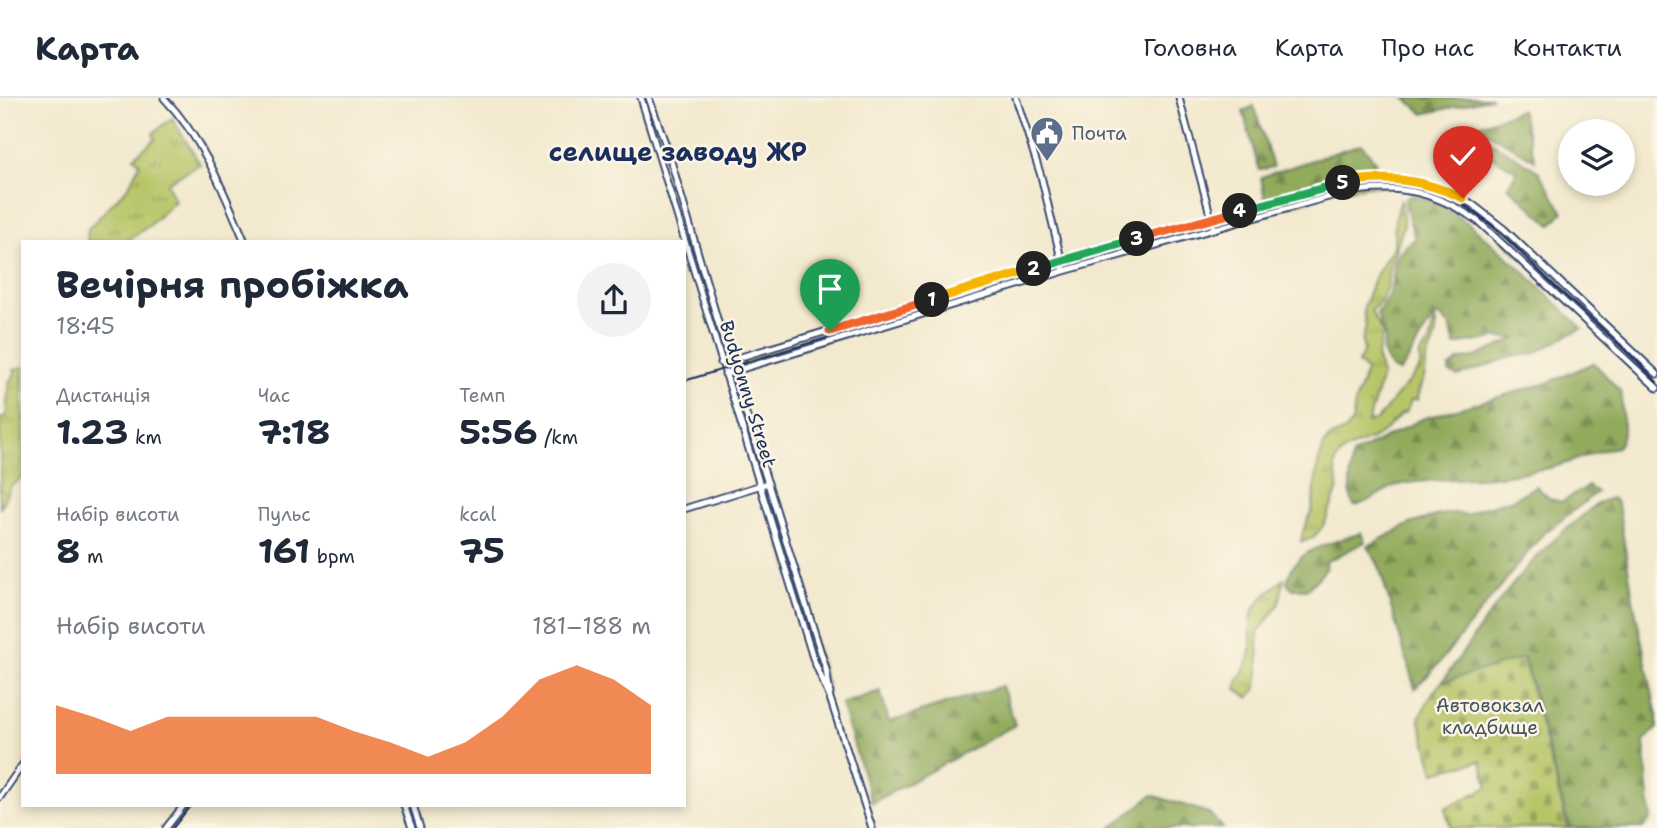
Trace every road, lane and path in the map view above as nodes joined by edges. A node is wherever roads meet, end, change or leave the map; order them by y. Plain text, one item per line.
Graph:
1 (164, 98) edge
2 (641, 98) edge
3 (649, 98) edge
4 (1017, 98) edge
5 (1179, 98) edge
6 (1336, 184) junction
7 (1314, 190) junction
8 (1339, 194) junction
9 (1317, 201) junction
10 (1472, 204) junction
11 (1466, 212) junction
12 (1211, 218) junction
13 (1214, 229) junction
14 (1504, 229) junction
15 (1495, 237) junction
16 (244, 240) edge
17 (685, 240) edge
18 (686, 243) edge
19 (1062, 260) junction
20 (1064, 271) junction
21 (929, 301) junction
22 (932, 311) junction
23 (729, 360) junction
24 (721, 363) junction
25 (733, 371) junction
26 (725, 374) junction
27 (1657, 374) edge
28 (1657, 388) edge
29 (768, 483) junction
30 (759, 485) junction
31 (686, 508) edge
32 (830, 698) junction
33 (21, 767) edge
34 (0, 797) edge
35 (182, 807) edge
36 (405, 807) edge
37 (414, 807) edge
38 (166, 828) edge
39 (412, 828) edge
40 (420, 828) edge
41 (872, 828) edge

1 - 16 street
2 - 17 street, Budyonny Street
3 - 23 street, Budyonny Street
4 - 19 street
5 - 12 street
6 - 7 street
6 - 8 street
6 - 10 street
7 - 9 street
7 - 12 street
8 - 9 street
8 - 11 street
9 - 13 street
10 - 11 street
10 - 14 street
11 - 15 street
12 - 13 street
12 - 19 street
13 - 20 street
14 - 15 street
14 - 27 street
15 - 28 street
18 - 24 street, Budyonny Street
19 - 20 street
19 - 21 street
20 - 22 street
21 - 22 street
21 - 23 street
22 - 25 street
23 - 24 street
23 - 25 street, Budyonny Street
24 - 26 street, Budyonny Street
25 - 26 street
25 - 29 street, Budyonny Street
26 - 30 street, Budyonny Street
29 - 30 street
29 - 32 street, Budyonny Street
30 - 31 street
30 - 32 street, Budyonny Street
32 - 41 street, Budyonny Street
33 - 34 street
35 - 38 street
36 - 39 street
37 - 40 street

